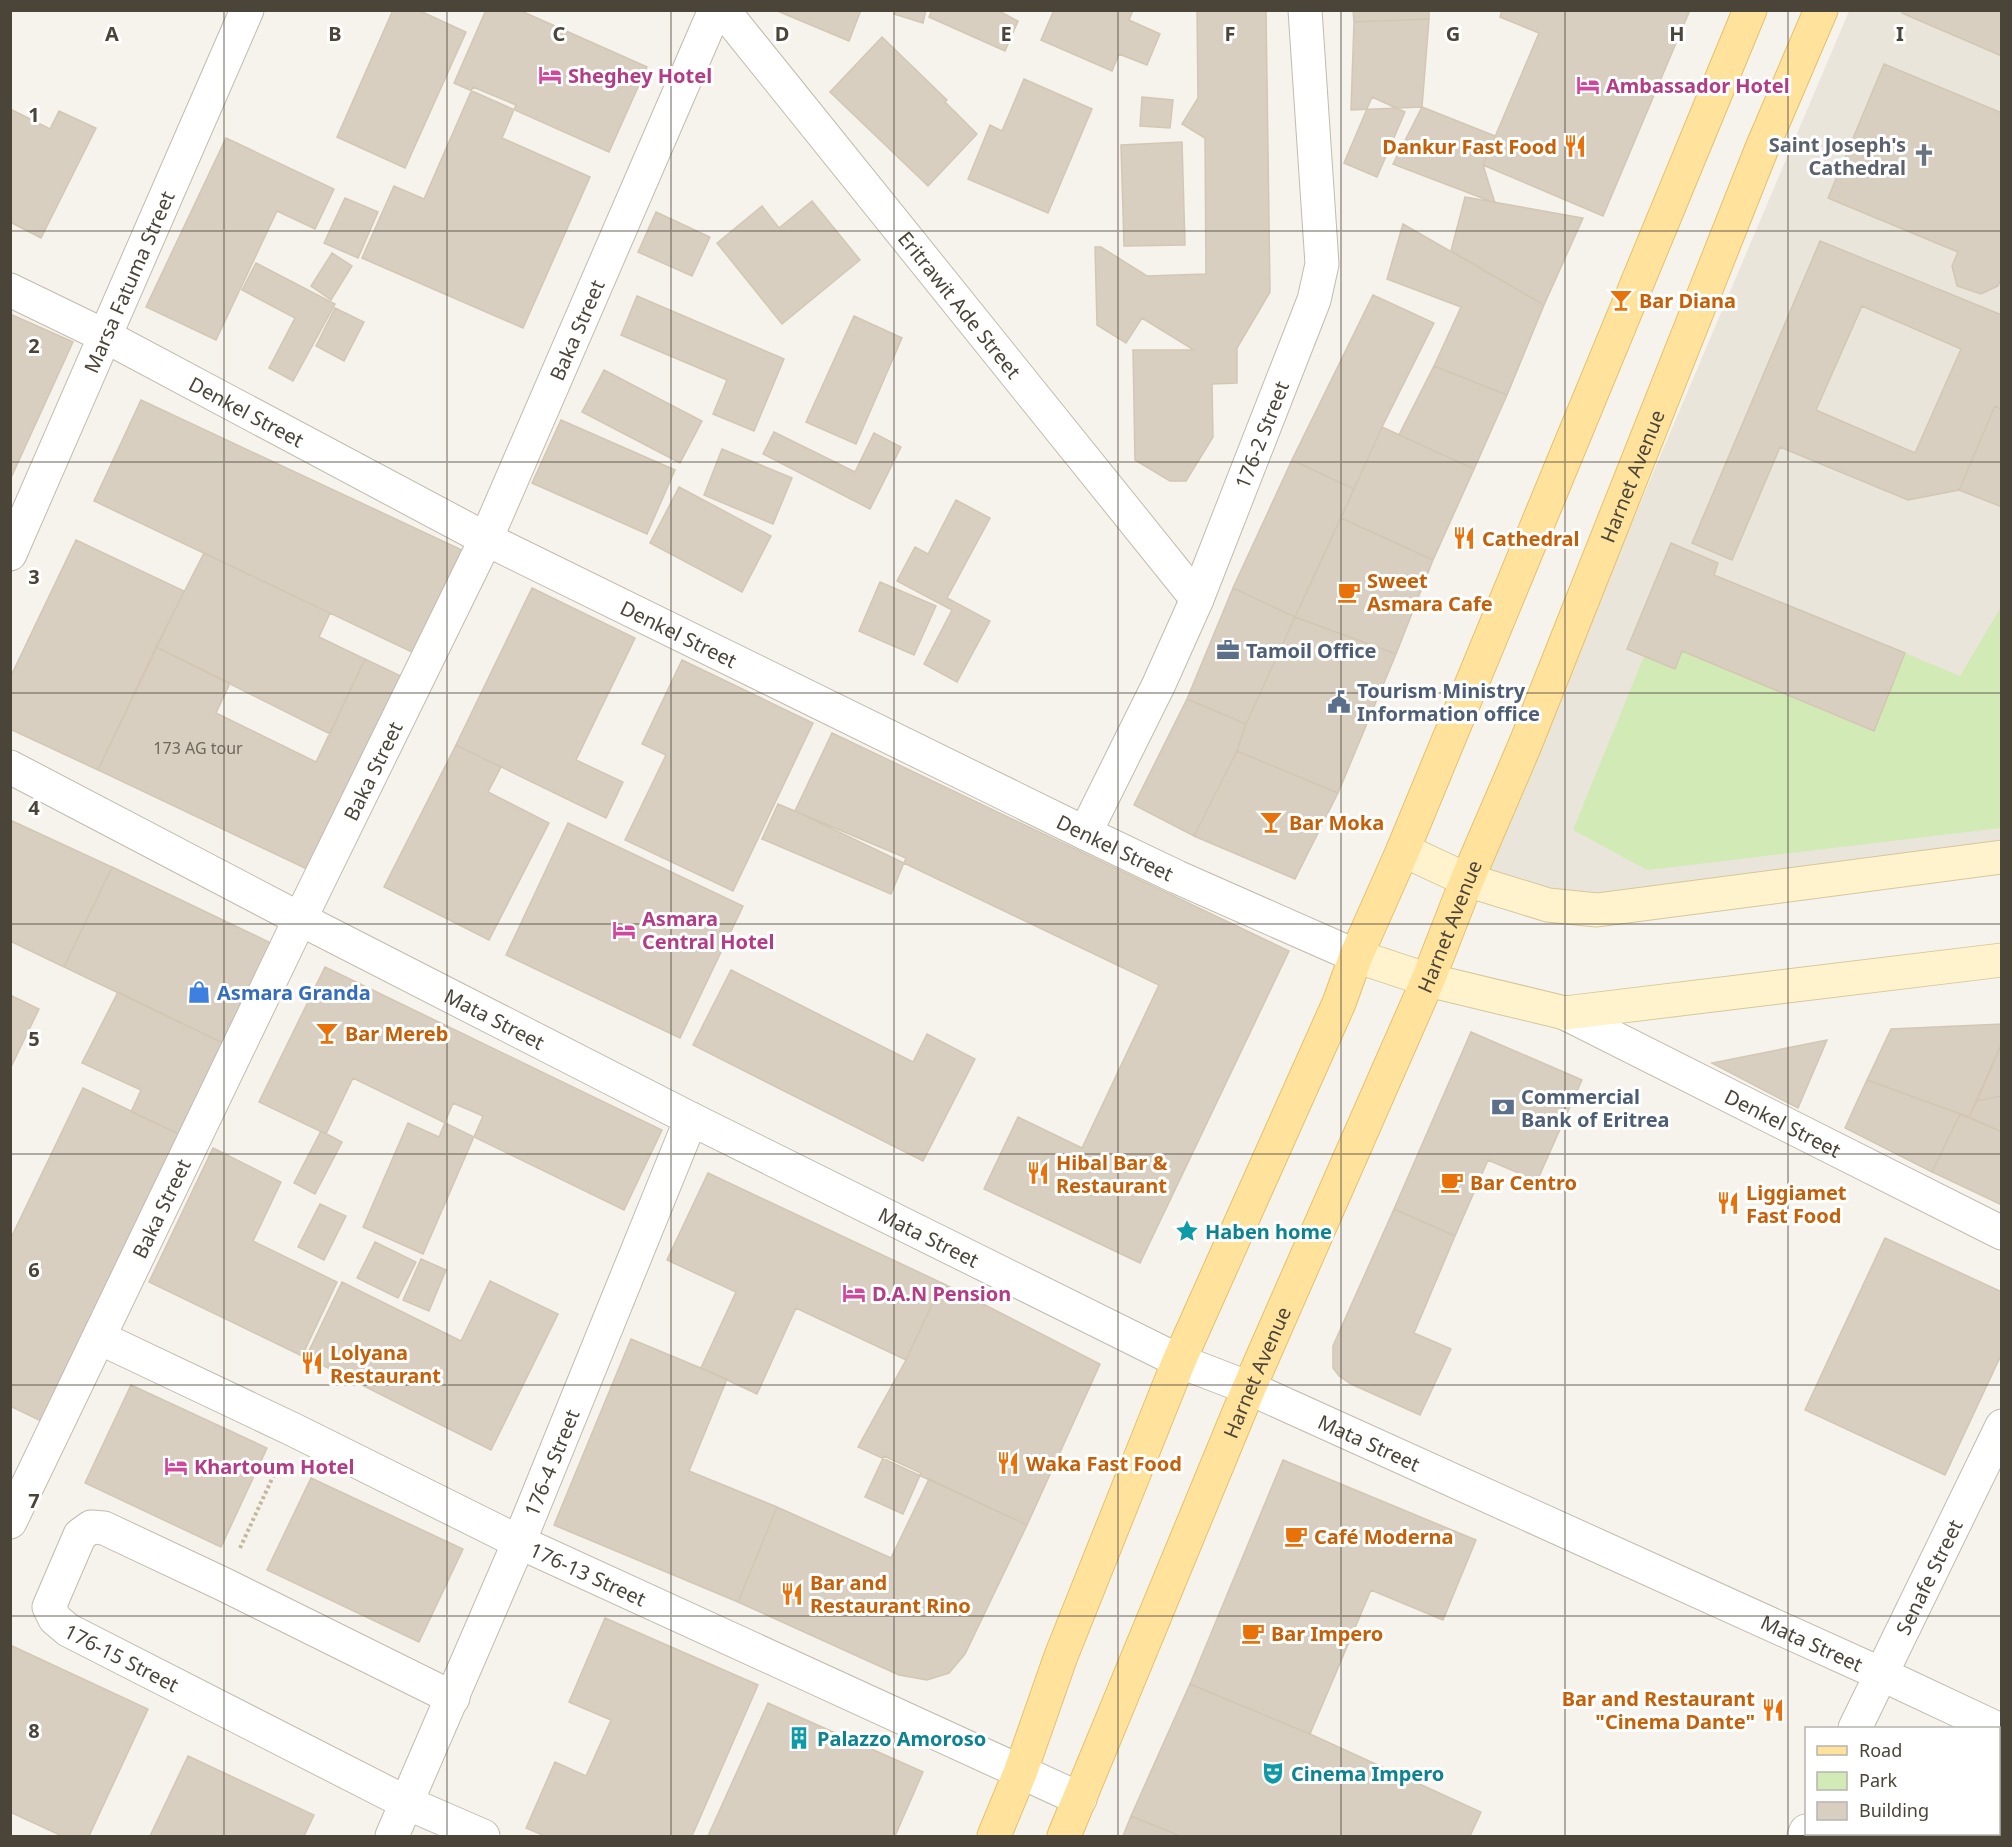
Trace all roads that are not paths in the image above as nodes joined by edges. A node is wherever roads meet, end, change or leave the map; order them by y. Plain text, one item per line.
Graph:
1 (248, 10) edge
2 (715, 10) edge
3 (723, 10) edge
4 (1305, 10) edge
5 (1750, 10) edge
6 (1821, 10) edge
7 (10, 290) edge
8 (105, 336) junction
9 (486, 539) junction
10 (10, 554) edge
11 (1197, 599) junction
12 (10, 767) edge
13 (1085, 833) junction
14 (1403, 850) junction
15 (2001, 857) edge
16 (1467, 880) junction
17 (300, 919) junction
18 (1356, 956) junction
19 (2001, 960) edge
20 (1428, 980) junction
21 (1565, 1013) junction
22 (691, 1119) junction
23 (2001, 1233) edge
24 (100, 1338) junction
25 (1179, 1361) junction
26 (1249, 1388) junction
27 (2001, 1426) edge
28 (10, 1522) edge
29 (519, 1542) junction
30 (1881, 1674) junction
31 (453, 1698) junction
32 (1855, 1727) edge
33 (1993, 1727) edge
34 (1020, 1773) junction
35 (1080, 1799) junction
36 (407, 1803) junction
37 (392, 1836) edge
38 (483, 1836) edge
39 (994, 1836) edge
40 (1065, 1836) edge

1 - 8 street, Marsa Fatuma Street
2 - 9 street, Baka Street
3 - 11 street, Eritrawit Ade Street
4 - 11 street, 176-2 Street
5 - 14 main road
6 - 16 main road, Harnet Avenue
7 - 8 street, Denkel Street
8 - 9 street, Denkel Street
8 - 10 street, Marsa Fatuma Street
9 - 13 street, Denkel Street
9 - 17 street, Baka Street
11 - 13 street, 176-2 Street
12 - 17 street, Mata Street
13 - 18 street, Denkel Street
14 - 16 main road
14 - 18 main road
15 - 16 main road
16 - 20 main road, Harnet Avenue
17 - 22 street, Mata Street
17 - 24 street, Baka Street
18 - 20 main road
18 - 25 main road
19 - 21 main road
20 - 21 main road
20 - 26 main road, Harnet Avenue
21 - 23 street, Denkel Street
22 - 25 street, Mata Street
22 - 29 street, 176-4 Street
24 - 28 street, Baka Street
24 - 29 street, 176-13 Street
25 - 26 street, Mata Street
25 - 34 main road
26 - 30 street, Mata Street
26 - 35 main road, Harnet Avenue
27 - 30 street, Senafe Street
29 - 31 street, 176-4 Street
29 - 34 street, 176-13 Street
30 - 32 street, Senafe Street
30 - 33 street, Mata Street
31 - 36 street, 176-4 Street
31 - 36 street, 176-15 Street
34 - 35 street, 176-13 Street
34 - 39 main road
35 - 40 main road, Harnet Avenue
36 - 37 street, 176-4 Street
36 - 38 street, 176-15 Street

